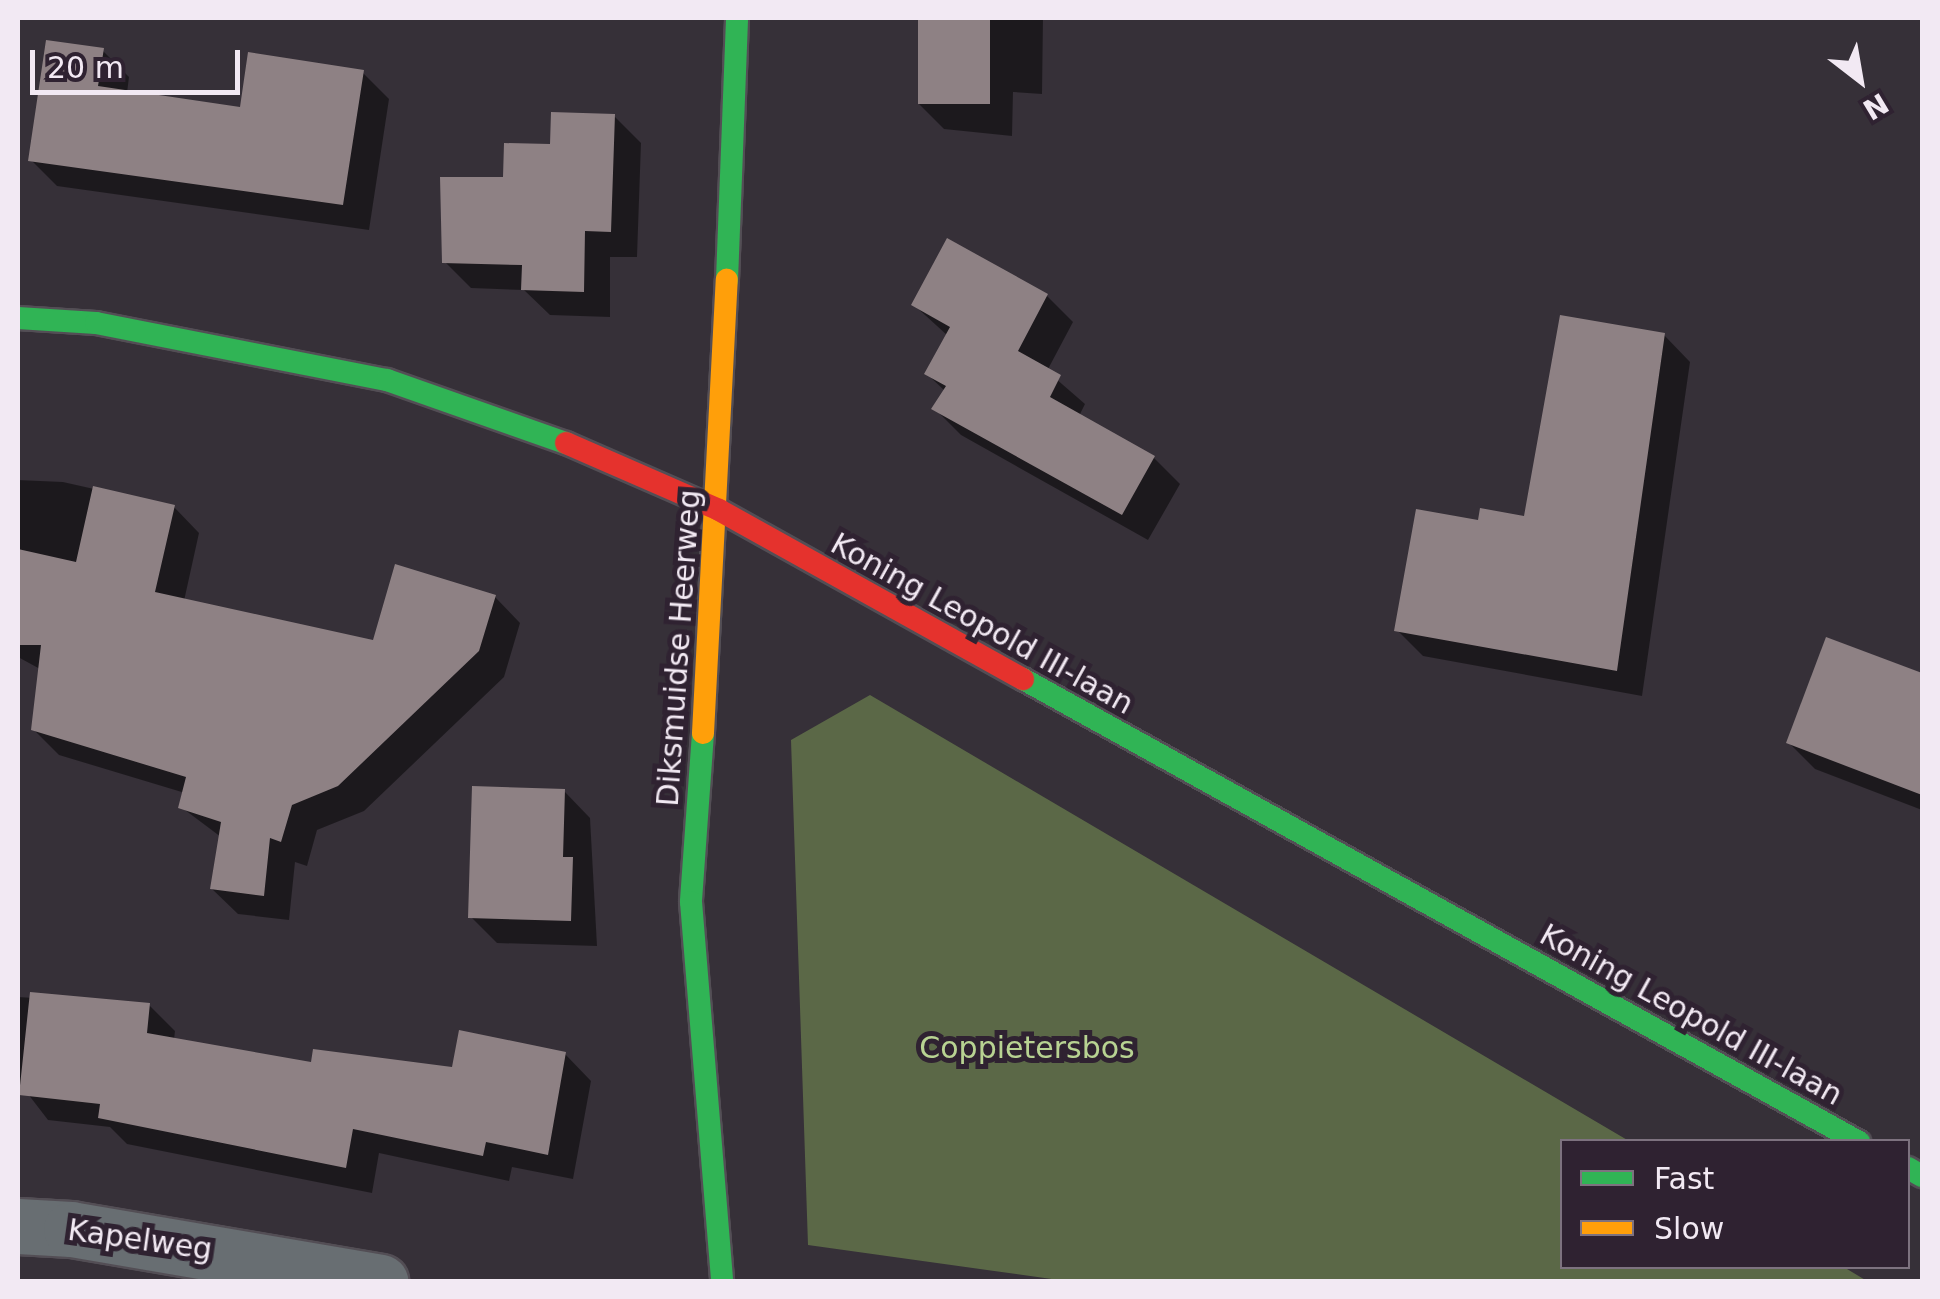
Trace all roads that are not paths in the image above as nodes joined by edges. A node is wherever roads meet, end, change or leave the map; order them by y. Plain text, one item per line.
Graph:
1 (737, 18) edge
2 (18, 318) edge
3 (719, 510) junction
4 (1854, 1139) edge
5 (18, 1226) edge
6 (380, 1282) edge
7 (722, 1282) edge

1 - 3 street, Diksmuidse Heerweg
2 - 3 street, Koning Leopold III-laan
3 - 4 street, Koning Leopold III-laan
3 - 7 street, Diksmuidse Heerweg
5 - 6 street, Kapelweg

